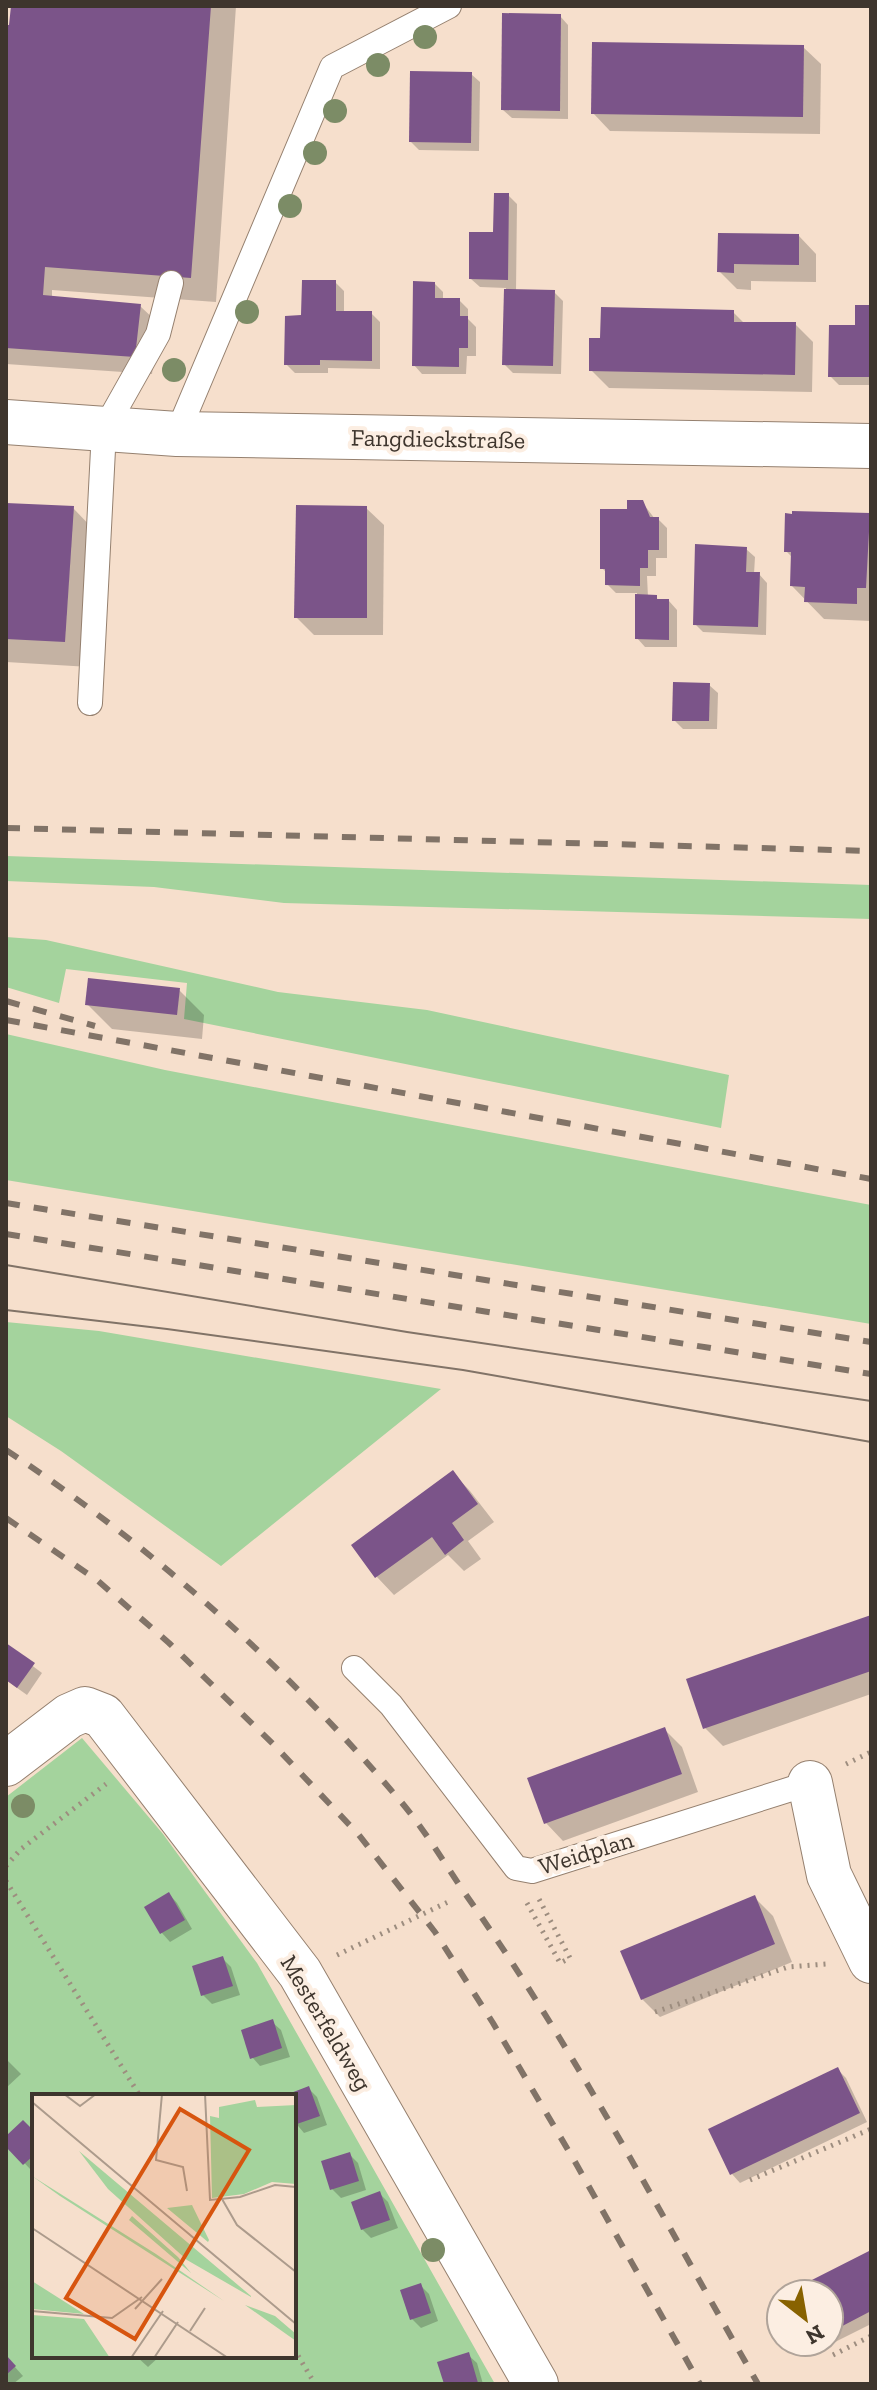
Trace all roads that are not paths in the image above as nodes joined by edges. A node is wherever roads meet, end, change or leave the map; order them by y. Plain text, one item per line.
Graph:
1 (449, 6) edge
2 (171, 283) dead end
3 (6, 422) edge
4 (104, 430) junction
5 (177, 434) junction
6 (871, 446) edge
7 (90, 703) dead end
8 (354, 1668) dead end
9 (6, 1764) edge
10 (810, 1783) joint
11 (871, 1961) edge
12 (536, 2384) edge

1 - 5 lane
2 - 4 lane
3 - 4 street, Fangdieckstraße
4 - 5 street, Fangdieckstraße
4 - 7 lane
5 - 6 street, Fangdieckstraße
8 - 10 lane, Weidplan
9 - 12 street, Mesterfeldweg
10 - 11 street

